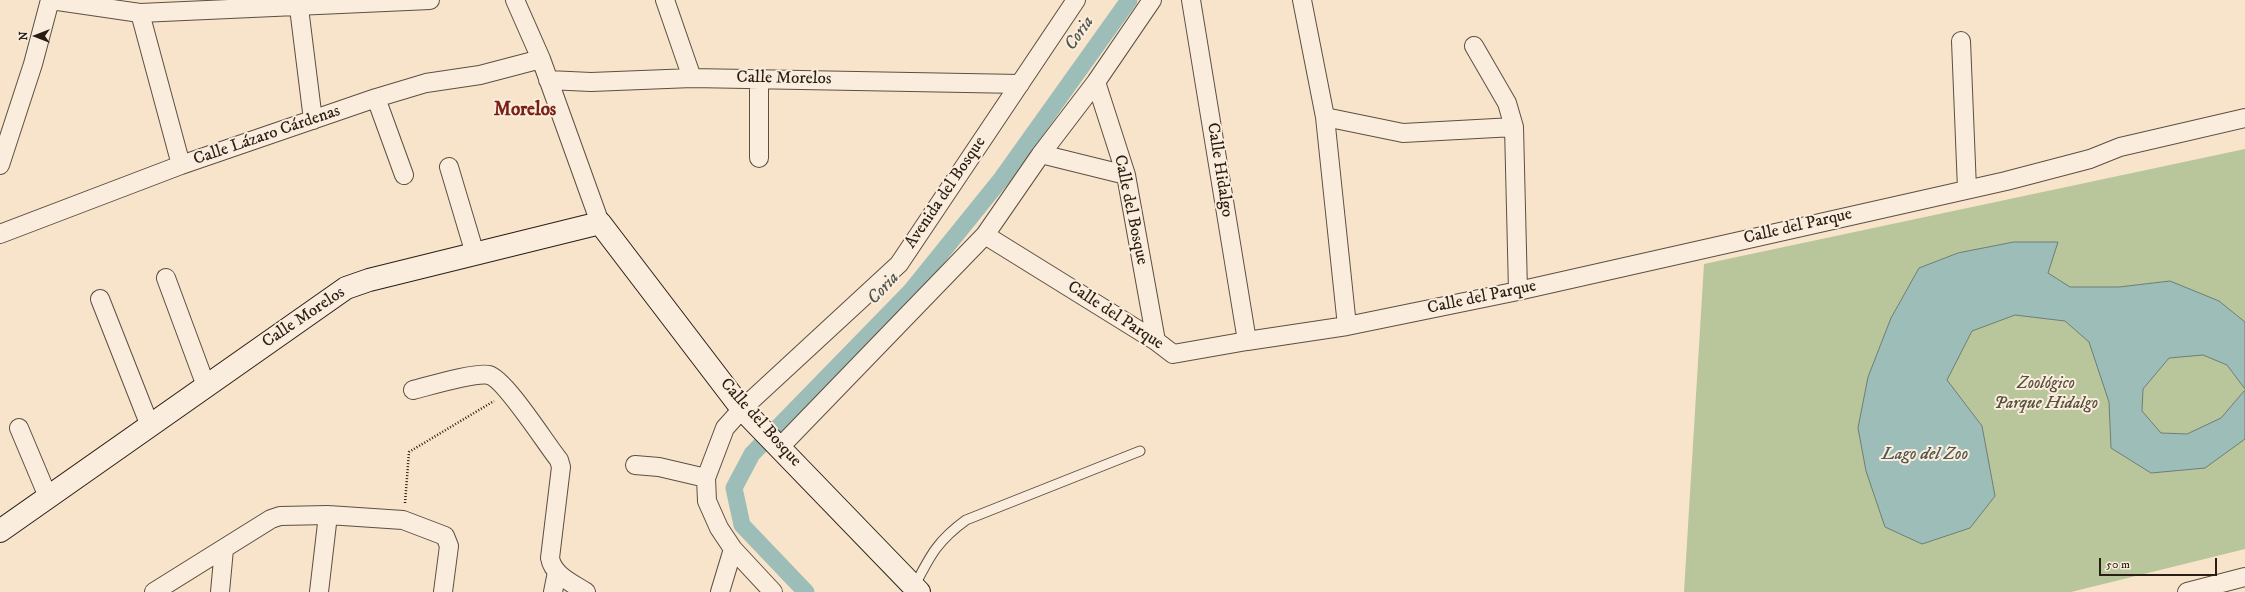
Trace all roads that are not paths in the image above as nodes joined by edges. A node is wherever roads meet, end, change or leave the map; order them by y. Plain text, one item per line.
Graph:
1 (50, 0) edge
2 (430, 0) edge
3 (515, 0) edge
4 (665, 0) edge
5 (1076, 0) edge
6 (1152, 0) edge
7 (1191, 0) edge
8 (1302, 0) edge
9 (299, 3) edge
10 (140, 13) junction
11 (1961, 41) dead end
12 (1474, 46) dead end
13 (541, 60) junction
14 (692, 78) junction
15 (759, 79) junction
16 (548, 80) junction
17 (1096, 82) junction
18 (1020, 84) junction
19 (376, 98) junction
20 (1325, 117) junction
21 (2245, 118) edge
22 (313, 120) junction
23 (1514, 127) junction
24 (1040, 154) junction
25 (759, 158) dead end
26 (0, 165) edge
27 (181, 165) junction
28 (449, 167) dead end
29 (404, 175) dead end
30 (1126, 175) junction
31 (1967, 189) junction
32 (600, 223) junction
33 (0, 234) edge
34 (985, 235) junction
35 (475, 254) junction
36 (166, 278) dead end
37 (1518, 291) junction
38 (100, 299) dead end
39 (1347, 326) junction
40 (1156, 341) junction
41 (1247, 341) junction
42 (206, 386) junction
43 (413, 390) dead end
44 (742, 409) junction
45 (150, 426) junction
46 (19, 428) dead end
47 (770, 437) junction
48 (1140, 450) dead end
49 (635, 465) dead end
50 (706, 478) junction
51 (48, 497) junction
52 (328, 515) junction
53 (0, 531) edge
54 (224, 548) junction
55 (733, 549) junction
56 (557, 572) junction
57 (2245, 577) edge
58 (2216, 588) edge
59 (917, 589) edge
60 (154, 592) edge
61 (220, 592) edge
62 (319, 592) edge
63 (443, 592) edge
64 (553, 592) edge
65 (586, 592) edge
66 (720, 592) edge
67 (773, 592) edge
68 (2187, 592) edge

1 - 10 street
1 - 26 street
2 - 9 street
3 - 13 street
4 - 14 street
5 - 18 street, Avenida del Bosque
6 - 17 street
7 - 41 street, Calle Hidalgo
8 - 20 street
9 - 10 street
9 - 22 street
10 - 27 street
11 - 31 street
12 - 23 street
13 - 16 street
13 - 19 street, Calle Lázaro Cárdenas
14 - 15 street, Calle Morelos
14 - 16 street, Calle Morelos
15 - 18 street, Calle Morelos
15 - 25 street
16 - 32 street
17 - 24 street
17 - 30 street, Calle del Bosque
18 - 44 street, Avenida del Bosque
19 - 22 street, Calle Lázaro Cárdenas
19 - 29 street
20 - 23 street
20 - 39 street
21 - 31 street, Calle del Parque
22 - 27 street, Calle Lázaro Cárdenas
23 - 37 street
24 - 30 street
24 - 34 street
27 - 33 street, Calle Lázaro Cárdenas
28 - 35 street
30 - 40 street, Calle del Bosque
31 - 37 street, Calle del Parque
32 - 35 street, Calle Morelos
32 - 44 street, Calle del Bosque
34 - 40 street, Calle del Parque
34 - 47 street
35 - 42 street, Calle Morelos
36 - 42 street
37 - 39 street, Calle del Parque
38 - 45 street
39 - 41 street, Calle del Parque
40 - 41 street, Calle del Parque
42 - 45 street, Calle Morelos
43 - 56 street
44 - 47 street, Calle del Bosque
44 - 50 street, Avenida del Bosque
45 - 51 street, Calle Morelos
46 - 51 street
47 - 59 street, Calle del Bosque
48 - 59 lane
49 - 50 street
50 - 55 street, Avenida del Bosque
51 - 53 street, Calle Morelos
52 - 54 street
52 - 62 street
52 - 63 street
54 - 60 street
54 - 61 street
55 - 66 street
55 - 67 street
56 - 64 street
56 - 65 street
57 - 58 street
58 - 68 street

